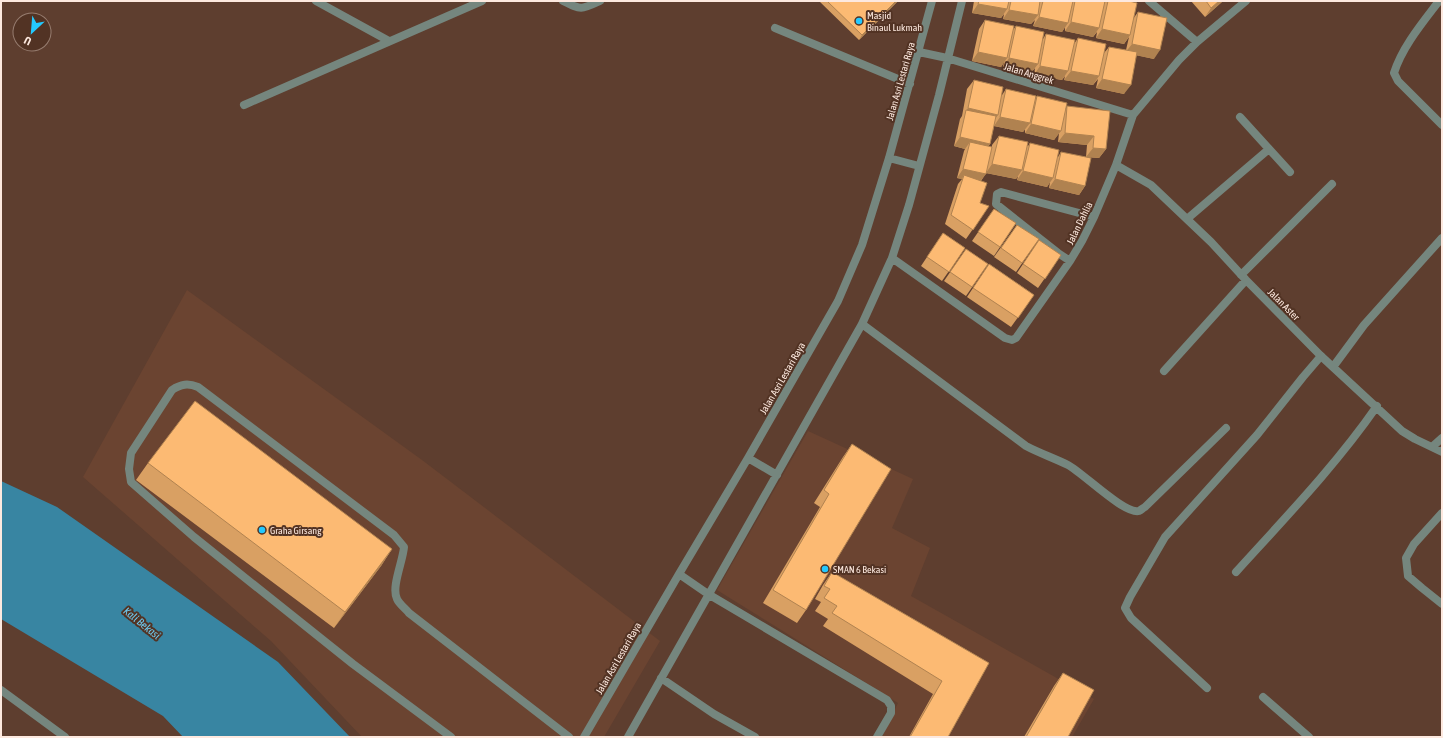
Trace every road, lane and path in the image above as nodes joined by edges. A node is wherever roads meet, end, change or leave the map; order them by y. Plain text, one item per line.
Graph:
1 (316, 1) edge
2 (482, 1) edge
3 (563, 1) edge
4 (600, 1) edge
5 (932, 1) edge
6 (962, 1) edge
7 (1149, 1) edge
8 (1246, 1) edge
9 (1439, 1) edge
10 (775, 28) dead end
11 (389, 41) junction
12 (1197, 42) junction
13 (919, 52) junction
14 (947, 58) junction
15 (910, 84) junction
16 (244, 104) dead end
17 (1133, 115) junction
18 (1240, 117) dead end
19 (1442, 125) edge
20 (1269, 149) junction
21 (889, 158) junction
22 (1116, 165) junction
23 (919, 166) junction
24 (1290, 172) dead end
25 (1332, 184) dead end
26 (1094, 217) junction
27 (1187, 219) junction
28 (1442, 238) edge
29 (892, 258) junction
30 (1070, 261) junction
31 (1243, 277) junction
32 (862, 324) junction
33 (1321, 356) junction
34 (1333, 367) junction
35 (1164, 371) dead end
36 (1377, 406) junction
37 (1226, 428) dead end
38 (1442, 438) edge
39 (1432, 448) junction
40 (1442, 452) edge
41 (748, 458) junction
42 (777, 475) junction
43 (1442, 513) edge
44 (1236, 572) dead end
45 (679, 574) junction
46 (708, 594) junction
47 (1442, 604) edge
48 (661, 678) junction
49 (1207, 688) dead end
50 (1, 690) edge
51 (1263, 697) dead end
52 (65, 737) edge
53 (451, 737) edge
54 (569, 737) edge
55 (584, 737) edge
56 (628, 737) edge
57 (755, 737) edge
58 (877, 737) edge
59 (1309, 737) edge

1 - 11 street
2 - 11 street
3 - 4 street
5 - 13 street, Jalan Asri Lestari Raya
6 - 14 street
7 - 12 street
8 - 12 street, Jalan Dahlia
9 - 19 street
10 - 15 street
11 - 16 street
12 - 17 street, Jalan Dahlia
13 - 14 street, Jalan Anggrek
13 - 15 street, Jalan Asri Lestari Raya
14 - 17 street, Jalan Anggrek
14 - 23 street
15 - 21 street, Jalan Asri Lestari Raya
17 - 22 street, Jalan Dahlia
18 - 20 street
20 - 24 street
20 - 27 street
21 - 23 street
21 - 41 street, Jalan Asri Lestari Raya
22 - 26 street, Jalan Dahlia
22 - 27 street, Jalan Aster
23 - 29 street
25 - 31 street
26 - 30 street, Jalan Dahlia
26 - 30 street
27 - 31 street, Jalan Aster
28 - 34 street
29 - 30 street, Jalan Dahlia
29 - 32 street
31 - 33 street, Jalan Aster
31 - 35 street
32 - 37 street
32 - 42 street
33 - 34 street, Jalan Aster
33 - 49 street
34 - 36 street, Jalan Aster
36 - 39 street, Jalan Aster
36 - 44 street
38 - 39 street
39 - 40 street, Jalan Aster
41 - 42 street
41 - 45 street, Jalan Asri Lestari Raya
42 - 46 street
43 - 47 street
45 - 46 street
45 - 55 street, Jalan Asri Lestari Raya
46 - 48 street
46 - 58 street
48 - 56 street
48 - 57 street
50 - 52 street
51 - 59 street
53 - 54 street

